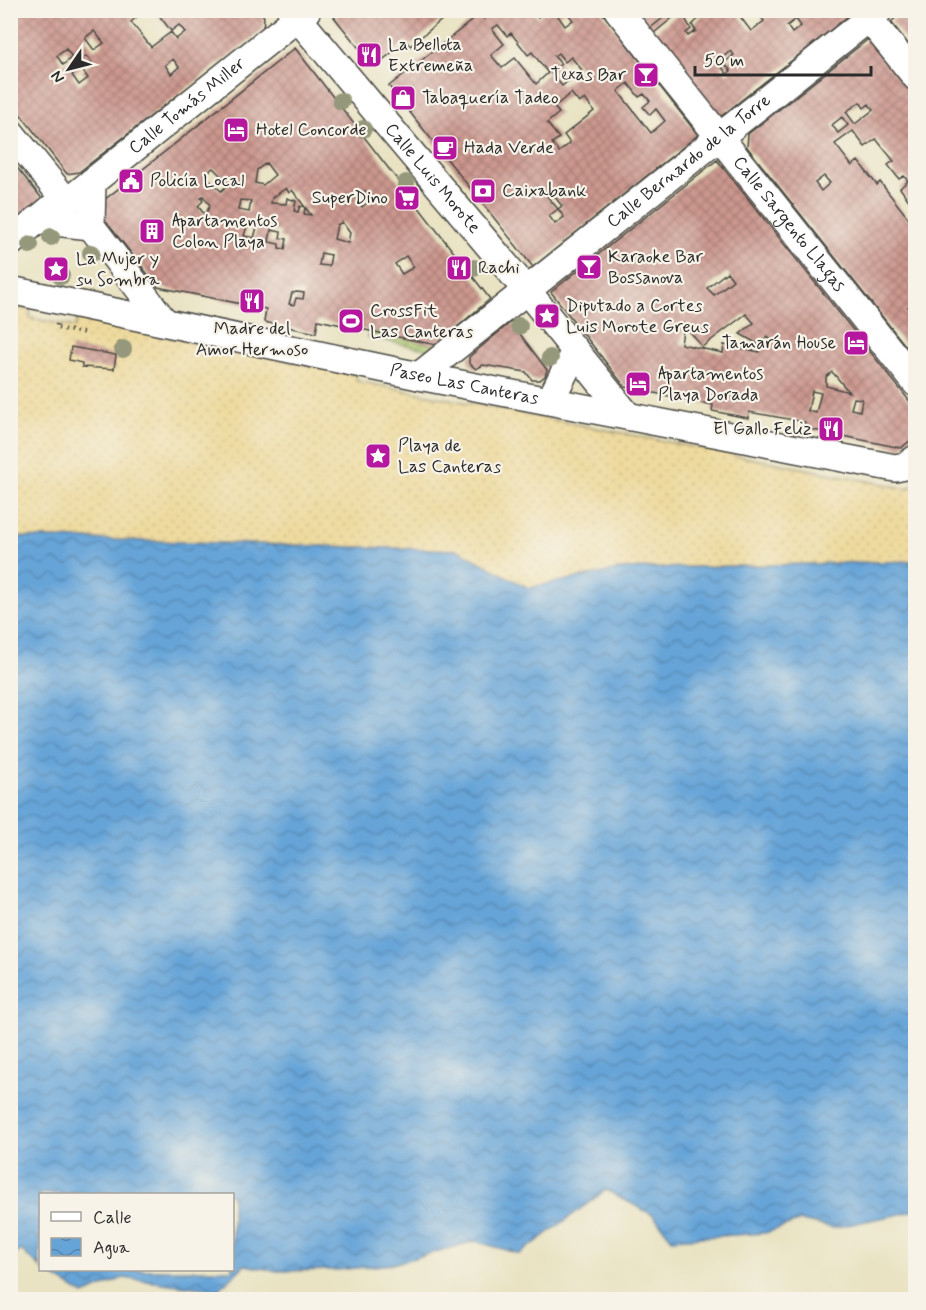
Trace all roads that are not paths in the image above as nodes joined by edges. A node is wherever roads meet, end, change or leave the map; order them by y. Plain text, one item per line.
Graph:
1 (618, 10) edge
2 (298, 13) edge
3 (870, 13) edge
4 (915, 77) edge
5 (10, 132) edge
6 (721, 137) junction
7 (92, 183) junction
8 (66, 200) junction
9 (37, 220) junction
10 (92, 226) junction
11 (10, 243) edge
12 (10, 290) edge
13 (528, 292) junction
14 (163, 320) junction
15 (575, 351) junction
16 (420, 376) junction
17 (915, 383) edge
18 (550, 401) junction
19 (627, 415) junction
20 (915, 459) edge

1 - 6 street, Calle Sargento Llagas
2 - 7 street, Calle Tomás Miller
2 - 13 street, Calle Luis Morote
3 - 4 street
3 - 6 street, Calle Bernardo de la Torre
5 - 8 street
6 - 13 street, Calle Bernardo de la Torre
6 - 17 street, Calle Sargento Llagas
7 - 8 street, Calle Tomás Miller
7 - 10 street
8 - 9 street, Calle Tomás Miller
9 - 10 street
9 - 11 street, Calle Tomás Miller
10 - 14 street
12 - 14 street, Paseo Las Canteras
13 - 15 street, Calle Luis Morote
13 - 16 street, Calle Bernardo de la Torre
14 - 16 street, Paseo Las Canteras
15 - 18 street
15 - 19 street, Calle Luis Morote
16 - 18 street, Paseo Las Canteras
18 - 19 street, Paseo Las Canteras
19 - 20 street, Paseo Las Canteras

